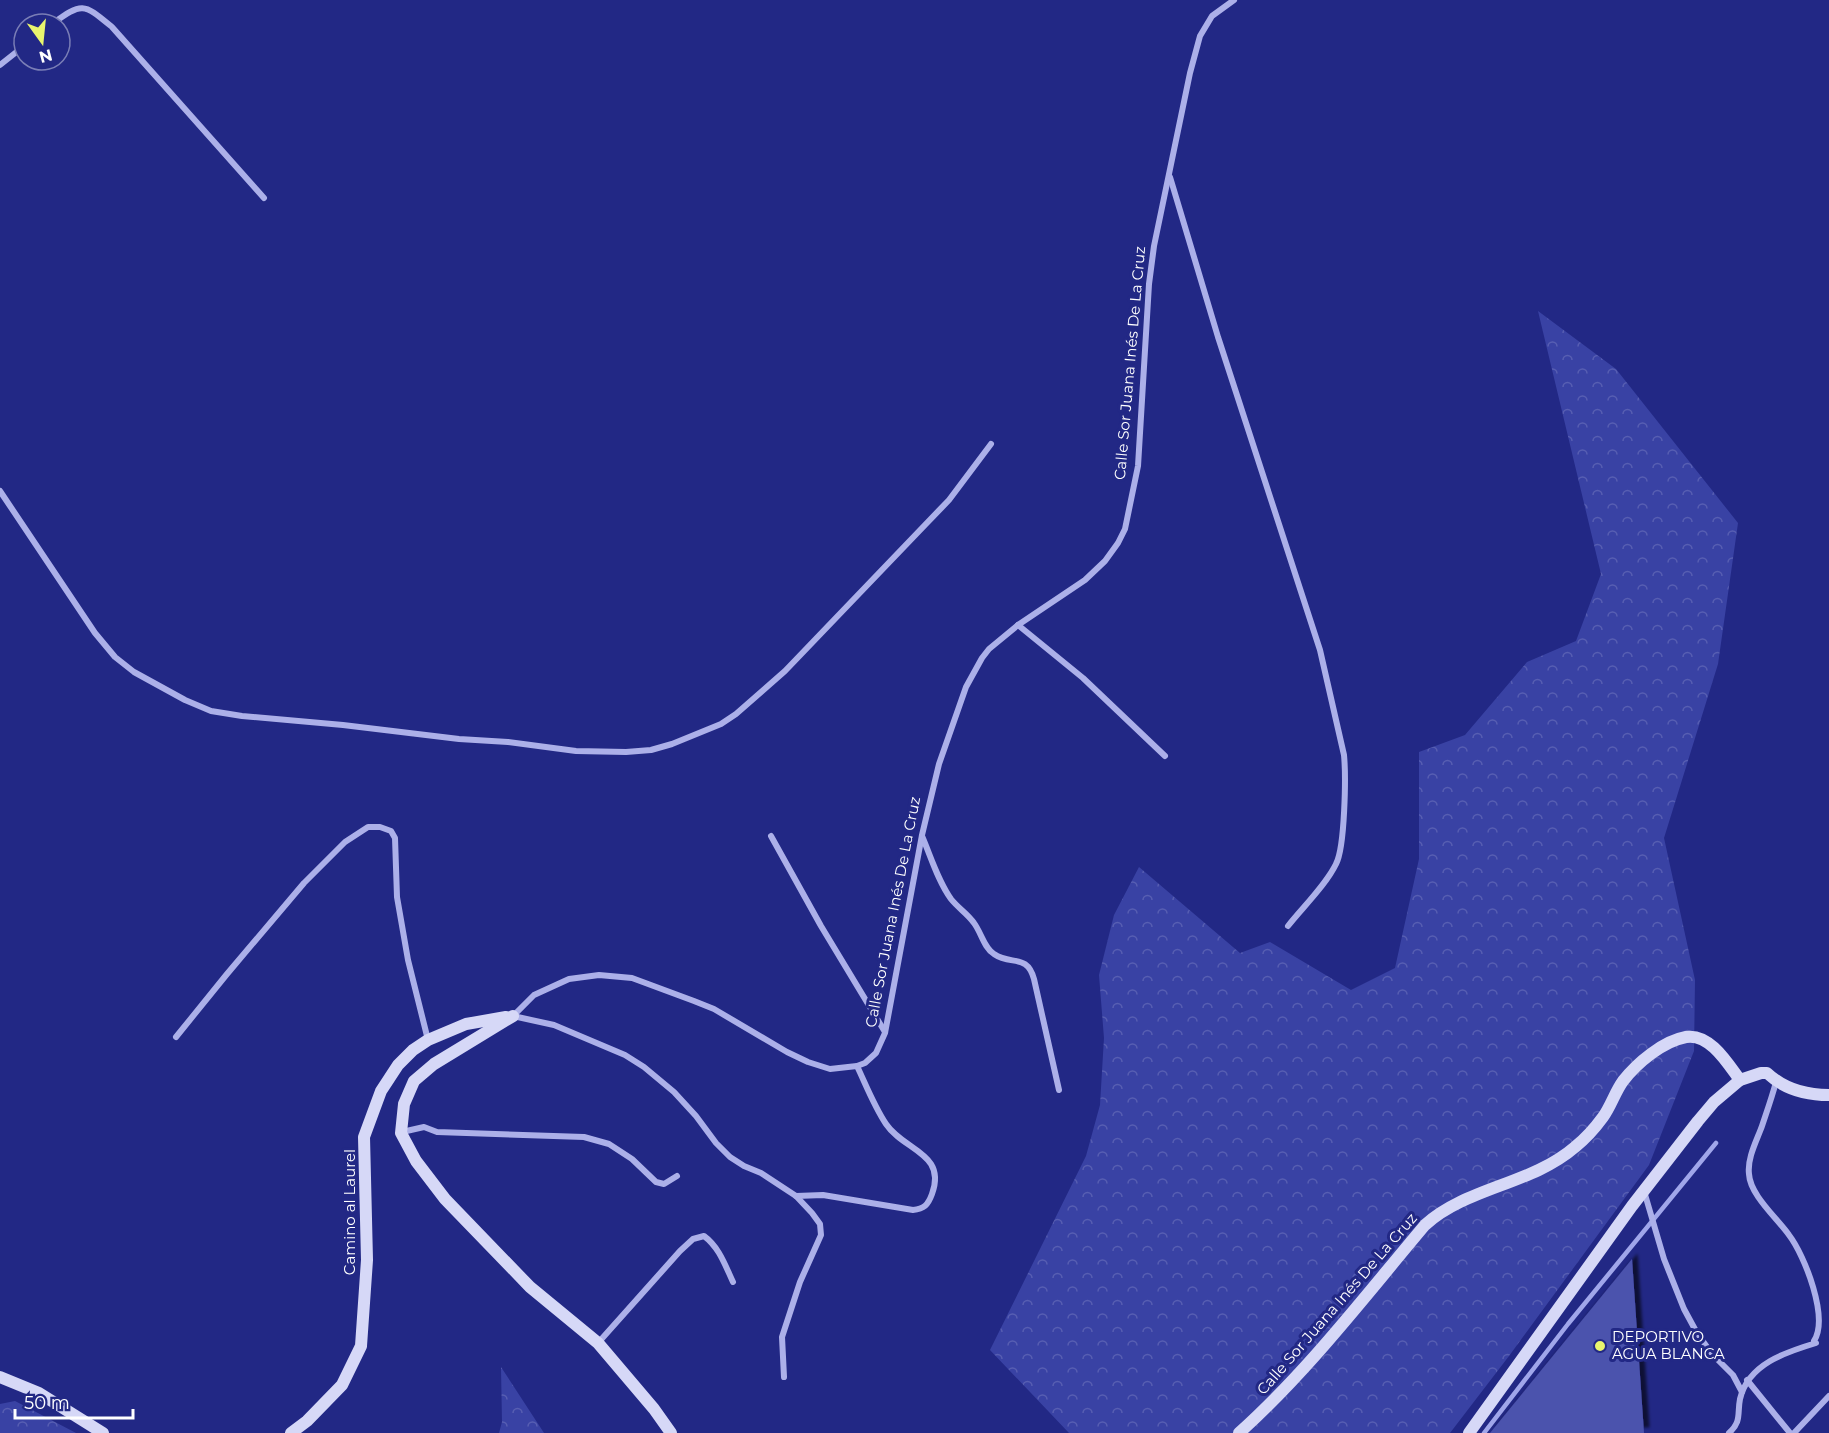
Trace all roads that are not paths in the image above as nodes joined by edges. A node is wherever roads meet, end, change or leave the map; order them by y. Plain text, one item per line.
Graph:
1 (1234, 0) edge
2 (68, 12) edge
3 (12, 56) edge
4 (0, 65) edge
5 (1169, 176) junction
6 (264, 198) dead end
7 (991, 444) dead end
8 (0, 490) edge
9 (1018, 624) junction
10 (1166, 756) dead end
11 (922, 835) junction
12 (771, 836) dead end
13 (1288, 926) dead end
14 (513, 1016) junction
15 (885, 1033) junction
16 (176, 1037) dead end
17 (428, 1040) junction
18 (857, 1066) junction
19 (1740, 1080) junction
20 (1776, 1082) junction
21 (1059, 1090) dead end
22 (1829, 1095) edge
23 (401, 1132) junction
24 (677, 1176) dead end
25 (1644, 1191) junction
26 (796, 1196) junction
27 (733, 1282) dead end
28 (598, 1343) junction
29 (0, 1377) edge
30 (784, 1377) dead end
31 (1747, 1380) junction
32 (1742, 1392) junction
33 (1829, 1396) edge
34 (103, 1433) edge
35 (291, 1433) edge
36 (671, 1433) edge
37 (1239, 1433) edge
38 (1468, 1433) edge
39 (1729, 1433) edge
40 (1792, 1433) edge

1 - 5 street, Calle Sor Juana Inés De La Cruz
2 - 6 street
3 - 4 street
5 - 9 street, Calle Sor Juana Inés De La Cruz
5 - 13 street
7 - 8 street
9 - 10 street
9 - 11 street, Calle Sor Juana Inés De La Cruz
11 - 15 street, Calle Sor Juana Inés De La Cruz
11 - 21 street
12 - 15 street
14 - 17 main road, Camino al Laurel
14 - 18 street
14 - 23 main road
14 - 26 street
15 - 18 street, Calle Sor Juana Inés De La Cruz
16 - 17 street
17 - 35 main road, Camino al Laurel
18 - 26 street
19 - 20 main road
19 - 25 main road
19 - 37 main road, Calle Sor Juana Inés De La Cruz
20 - 22 main road
20 - 31 street
23 - 24 street
23 - 28 main road
25 - 32 street
25 - 38 main road
26 - 30 street
27 - 28 street
28 - 36 main road
29 - 34 main road
31 - 32 street
31 - 40 street
32 - 39 street
33 - 40 street

